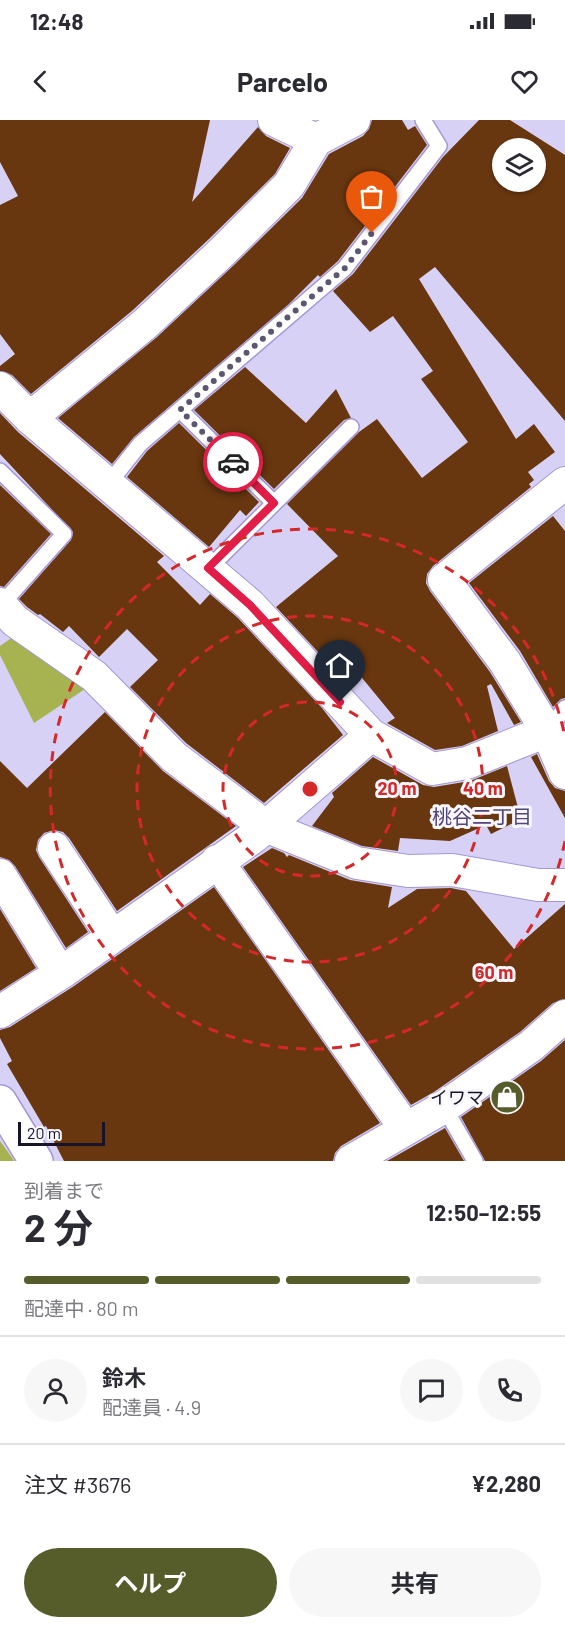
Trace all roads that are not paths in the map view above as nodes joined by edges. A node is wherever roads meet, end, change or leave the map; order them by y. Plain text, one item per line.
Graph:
1 (274, 120) edge
2 (354, 120) edge
3 (423, 120) edge
4 (316, 140) junction
5 (0, 388) edge
6 (180, 410) junction
7 (30, 418) junction
8 (351, 427) dead end
9 (0, 471) edge
10 (109, 483) junction
11 (565, 483) edge
12 (274, 503) junction
13 (208, 568) junction
14 (0, 605) edge
15 (556, 719) edge
16 (371, 735) junction
17 (565, 773) edge
18 (265, 826) junction
19 (54, 848) dead end
20 (217, 861) junction
21 (0, 875) edge
22 (565, 885) edge
23 (112, 936) junction
24 (60, 973) junction
25 (0, 1012) edge
26 (565, 1016) edge
27 (0, 1102) edge
28 (444, 1107) junction
29 (406, 1129) junction
30 (36, 1161) edge
31 (351, 1161) edge
32 (475, 1161) edge

1 - 4 street
2 - 4 street
3 - 6 lane
4 - 7 street
5 - 7 street
6 - 10 lane
6 - 12 lane
7 - 10 street
8 - 12 lane
9 - 14 lane
10 - 13 street
11 - 15 street
12 - 13 lane
13 - 16 street
14 - 18 street
15 - 16 street
15 - 17 street
16 - 18 street
18 - 20 street
18 - 22 street
19 - 23 street
20 - 23 street
20 - 29 street
21 - 24 street
23 - 24 street
24 - 25 street
26 - 28 street
27 - 30 street
28 - 29 street
28 - 32 lane
29 - 31 street

